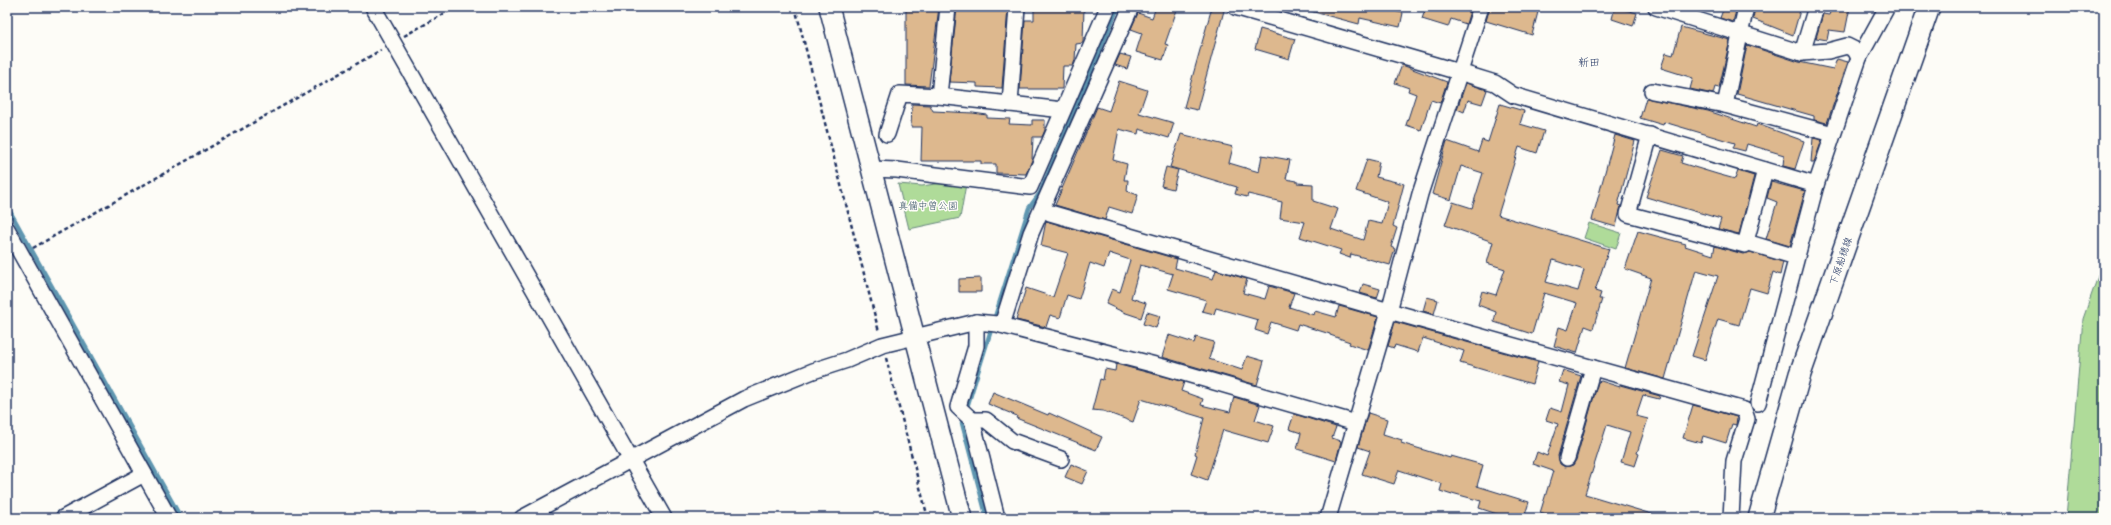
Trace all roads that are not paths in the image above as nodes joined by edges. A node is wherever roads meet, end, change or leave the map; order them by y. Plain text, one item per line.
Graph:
1 (373, 7) edge
2 (829, 7) edge
3 (948, 7) edge
4 (1018, 7) edge
5 (1108, 7) edge
6 (1131, 7) edge
7 (1235, 7) edge
8 (1481, 7) edge
9 (1656, 7) edge
10 (1746, 7) edge
11 (1816, 7) edge
12 (1887, 7) edge
13 (1929, 7) edge
14 (1739, 33) junction
15 (1802, 52) junction
16 (1859, 58) junction
17 (1460, 72) junction
18 (1652, 91) dead end
19 (939, 96) junction
20 (1010, 104) junction
21 (1725, 105) junction
22 (1063, 110) junction
23 (887, 134) dead end
24 (1833, 134) junction
25 (1650, 135) junction
26 (871, 169) junction
27 (1765, 170) junction
28 (1816, 185) junction
29 (1043, 208) junction
30 (7, 229) edge
31 (1746, 242) junction
32 (1796, 257) junction
33 (1389, 311) junction
34 (990, 323) junction
35 (916, 337) junction
36 (1593, 368) junction
37 (1758, 403) dead end
38 (968, 416) junction
39 (1356, 423) junction
40 (1567, 458) dead end
41 (1061, 459) dead end
42 (631, 460) junction
43 (144, 474) junction
44 (63, 518) edge
45 (169, 518) edge
46 (522, 518) edge
47 (664, 518) edge
48 (962, 518) edge
49 (997, 518) edge
50 (1328, 518) edge
51 (1731, 518) edge
52 (1759, 518) edge

1 - 42 street
2 - 26 street
3 - 19 street
4 - 20 street
5 - 22 street
6 - 29 street
7 - 17 street
8 - 17 street
9 - 14 street
10 - 14 street
11 - 15 street
12 - 16 street
13 - 52 main road, 下原船穂線
14 - 15 street
14 - 21 street
15 - 16 street
16 - 24 street
17 - 25 street
17 - 33 street
18 - 21 street
19 - 20 street
19 - 23 street
20 - 22 street
21 - 24 street
22 - 26 street
24 - 28 street
25 - 27 street
25 - 31 street
26 - 35 street
27 - 28 street
27 - 31 street
28 - 32 street
29 - 33 street
29 - 34 street
30 - 43 street
31 - 32 street
32 - 37 street
33 - 36 street
33 - 39 street
34 - 35 street
34 - 38 street
34 - 39 street
35 - 42 street
35 - 48 street
36 - 40 street
36 - 51 street
38 - 41 street
38 - 49 street
39 - 50 street
42 - 46 street
42 - 47 street
43 - 44 street
43 - 45 street

